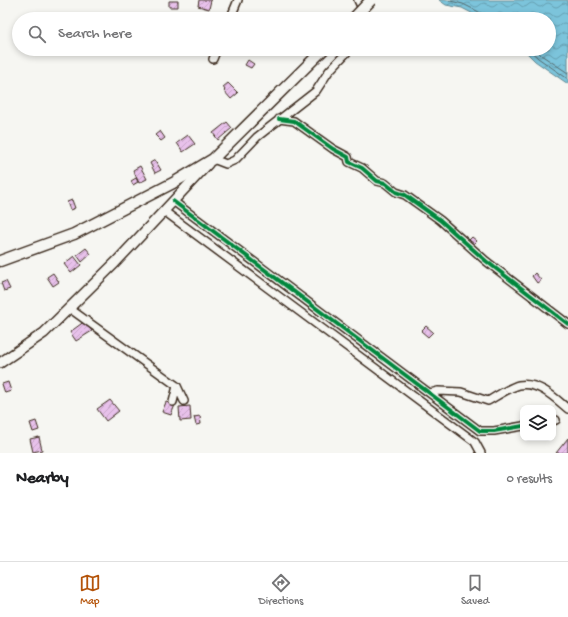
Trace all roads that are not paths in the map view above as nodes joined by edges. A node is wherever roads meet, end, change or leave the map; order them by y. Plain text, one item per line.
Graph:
1 (238, 0) edge
2 (358, 0) edge
3 (371, 0) edge
4 (233, 12) edge
5 (360, 12) edge
6 (364, 12) edge
7 (214, 56) edge
8 (317, 56) edge
9 (343, 56) edge
10 (213, 59) dead end
11 (279, 119) junction
12 (213, 159) junction
13 (173, 201) junction
14 (164, 211) junction
15 (0, 261) edge
16 (69, 308) junction
17 (568, 324) edge
18 (0, 363) edge
19 (177, 386) junction
20 (430, 394) junction
21 (184, 401) dead end
22 (173, 402) dead end
23 (568, 409) edge
24 (520, 427) edge
25 (481, 453) edge

1 - 4 street
2 - 6 street
3 - 5 highway, bridge
7 - 10 street
8 - 12 highway
9 - 11 street
11 - 12 street
11 - 17 street
12 - 13 main road
12 - 15 highway
13 - 14 main road
13 - 20 street
14 - 16 main road
14 - 25 street
16 - 18 main road
16 - 19 street
19 - 21 street
19 - 22 street
20 - 23 street
20 - 24 street

